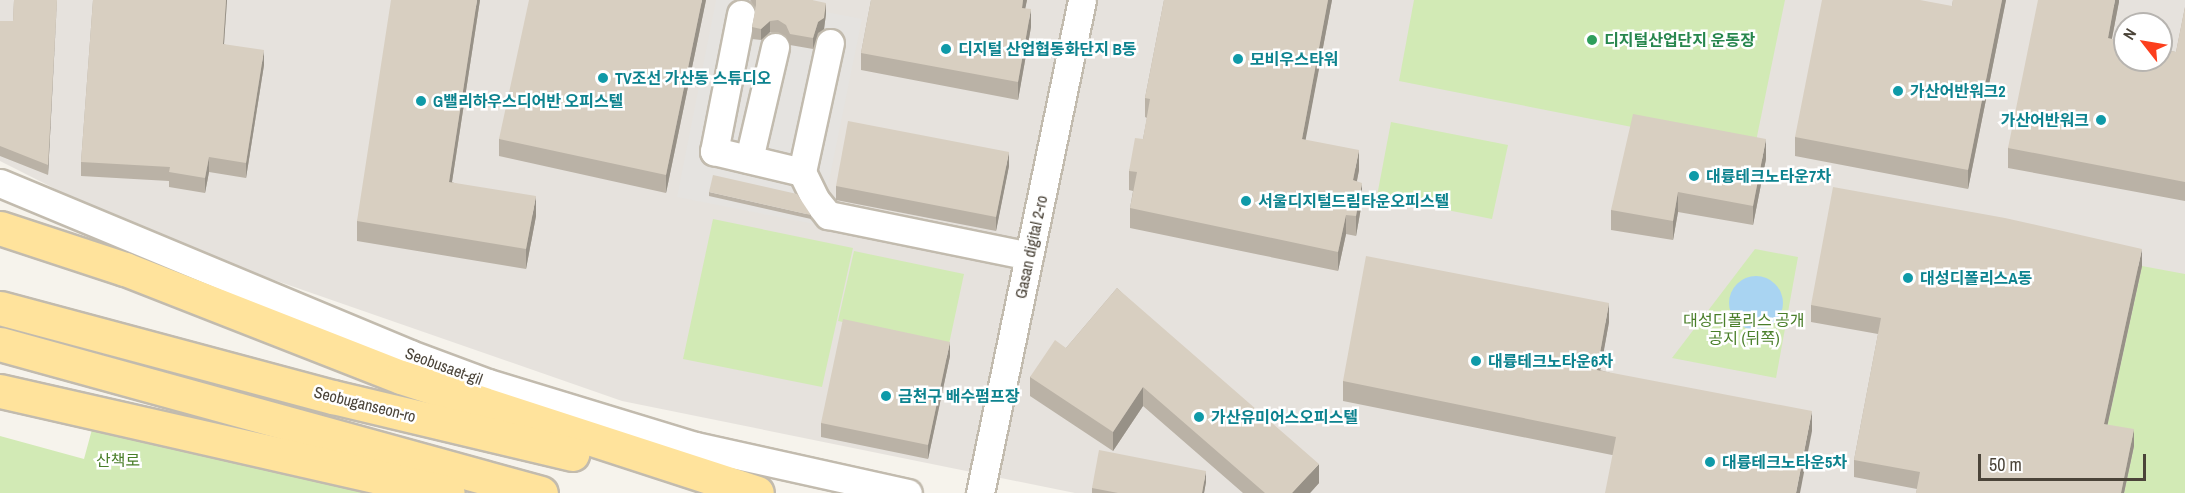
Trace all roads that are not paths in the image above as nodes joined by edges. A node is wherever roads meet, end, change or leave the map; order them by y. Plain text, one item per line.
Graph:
1 (1082, 0) edge
2 (741, 14) dead end
3 (830, 43) dead end
4 (775, 47) dead end
5 (749, 159) junction
6 (802, 172) junction
7 (0, 183) edge
8 (0, 228) edge
9 (1029, 256) junction
10 (0, 308) edge
11 (0, 344) edge
12 (0, 391) edge
13 (448, 493) edge
14 (541, 493) edge
15 (731, 493) edge
16 (757, 493) edge
17 (908, 493) edge
18 (980, 493) edge

1 - 9 street, Gasan digital 2-ro
2 - 5 street
3 - 6 street
4 - 5 street
5 - 6 street
6 - 9 street
7 - 17 street, Seobusaet-gil
8 - 16 main road
9 - 18 street, Gasan digital 2-ro
10 - 15 main road, Seobuganseon-ro
11 - 14 main road
12 - 13 main road

